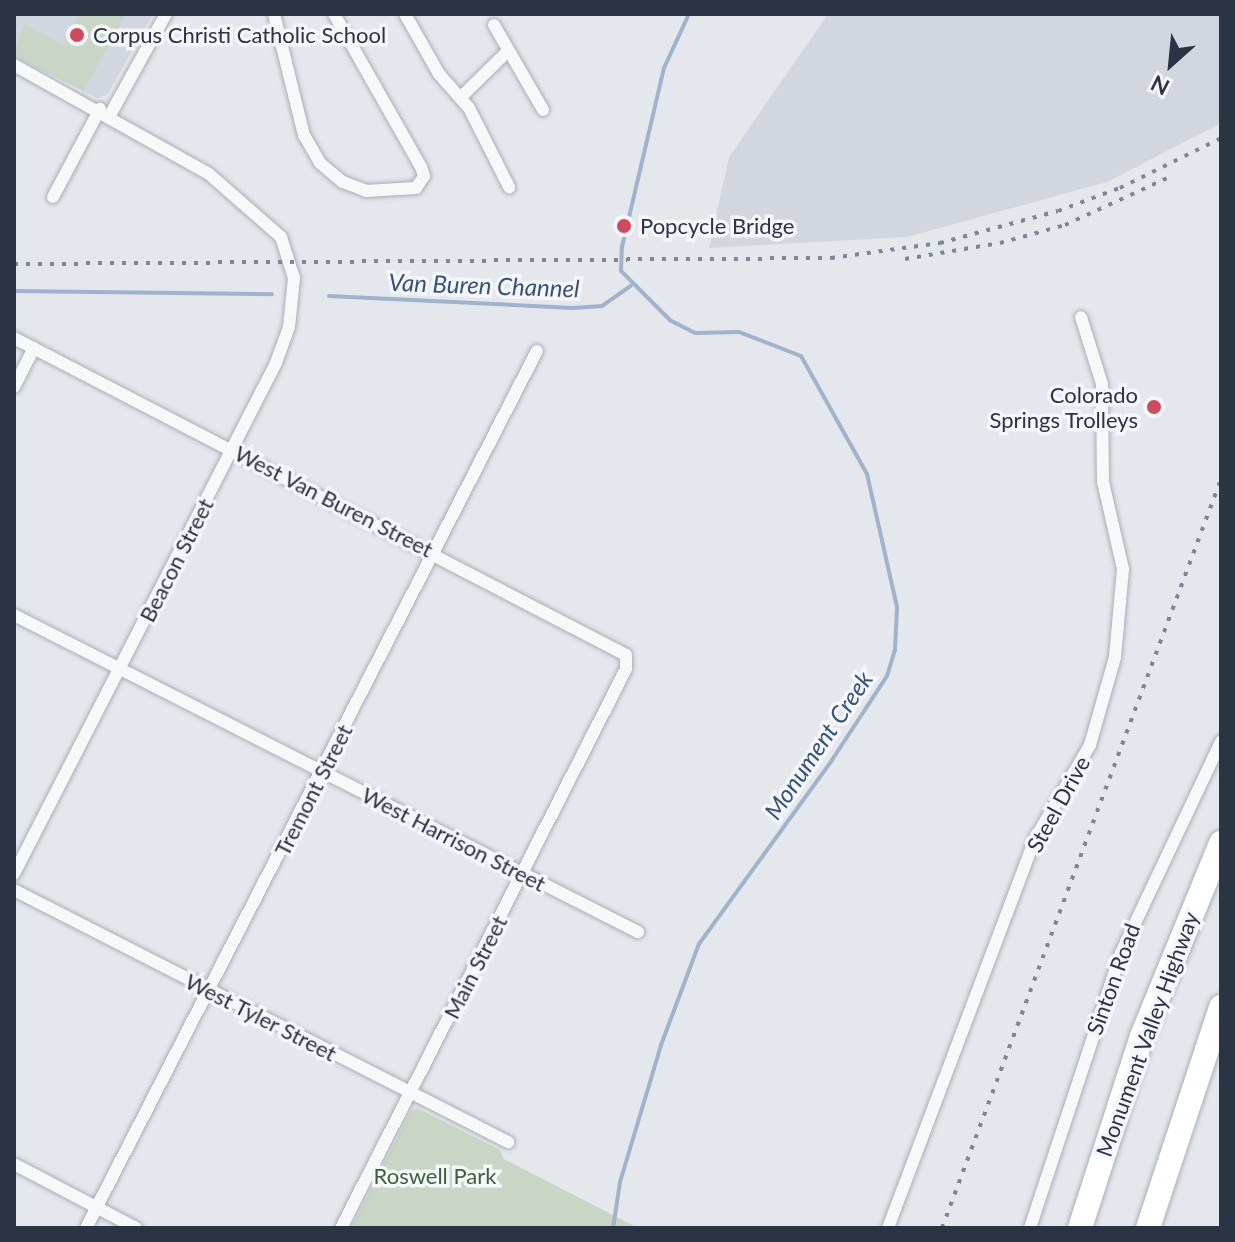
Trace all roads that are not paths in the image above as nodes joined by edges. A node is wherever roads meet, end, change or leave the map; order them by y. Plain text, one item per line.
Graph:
1 (166, 14) edge
2 (274, 14) edge
3 (334, 14) edge
4 (405, 14) edge
5 (494, 25) dead end
6 (508, 51) junction
7 (14, 65) edge
8 (461, 97) junction
9 (543, 110) dead end
10 (105, 112) junction
11 (509, 187) dead end
12 (53, 197) dead end
13 (1081, 317) dead end
14 (14, 338) edge
15 (34, 348) junction
16 (537, 351) dead end
17 (14, 387) edge
18 (232, 449) junction
19 (433, 552) junction
20 (14, 615) edge
21 (628, 661) joint
22 (120, 670) junction
23 (1221, 741) edge
24 (322, 772) junction
25 (1221, 843) edge
26 (14, 874) edge
27 (523, 875) junction
28 (14, 890) edge
29 (638, 932) dead end
30 (210, 991) junction
31 (1221, 1007) edge
32 (410, 1094) junction
33 (508, 1142) dead end
34 (14, 1164) edge
35 (97, 1207) junction
36 (86, 1228) edge
37 (136, 1228) edge
38 (341, 1228) edge
39 (888, 1228) edge
40 (1030, 1228) edge
41 (1080, 1228) edge
42 (1148, 1228) edge

1 - 10 street
2 - 3 street
4 - 8 street
5 - 6 street
6 - 8 street
6 - 9 street
7 - 10 street
8 - 11 street
10 - 12 street
10 - 18 street, Beacon Street
13 - 39 street, Steel Drive
14 - 15 street, West Van Buren Street
15 - 17 street
15 - 18 street, West Van Buren Street
16 - 19 street, Tremont Street
18 - 19 street, West Van Buren Street
18 - 22 street, Beacon Street
19 - 21 street, West Van Buren Street
19 - 24 street, Tremont Street
20 - 22 street, West Harrison Street
21 - 27 street, Main Street
22 - 24 street, West Harrison Street
22 - 26 street, Beacon Street
23 - 40 street, Sinton Road
24 - 27 street, West Harrison Street
24 - 30 street, Tremont Street
25 - 41 highway, Monument Valley Highway
27 - 29 street, West Harrison Street
27 - 32 street, Main Street
28 - 30 street, West Tyler Street
30 - 32 street, West Tyler Street
30 - 35 street, Tremont Street
31 - 42 highway
32 - 33 street, West Tyler Street
32 - 38 street, Main Street
34 - 35 street
35 - 36 street, Tremont Street
35 - 37 street

